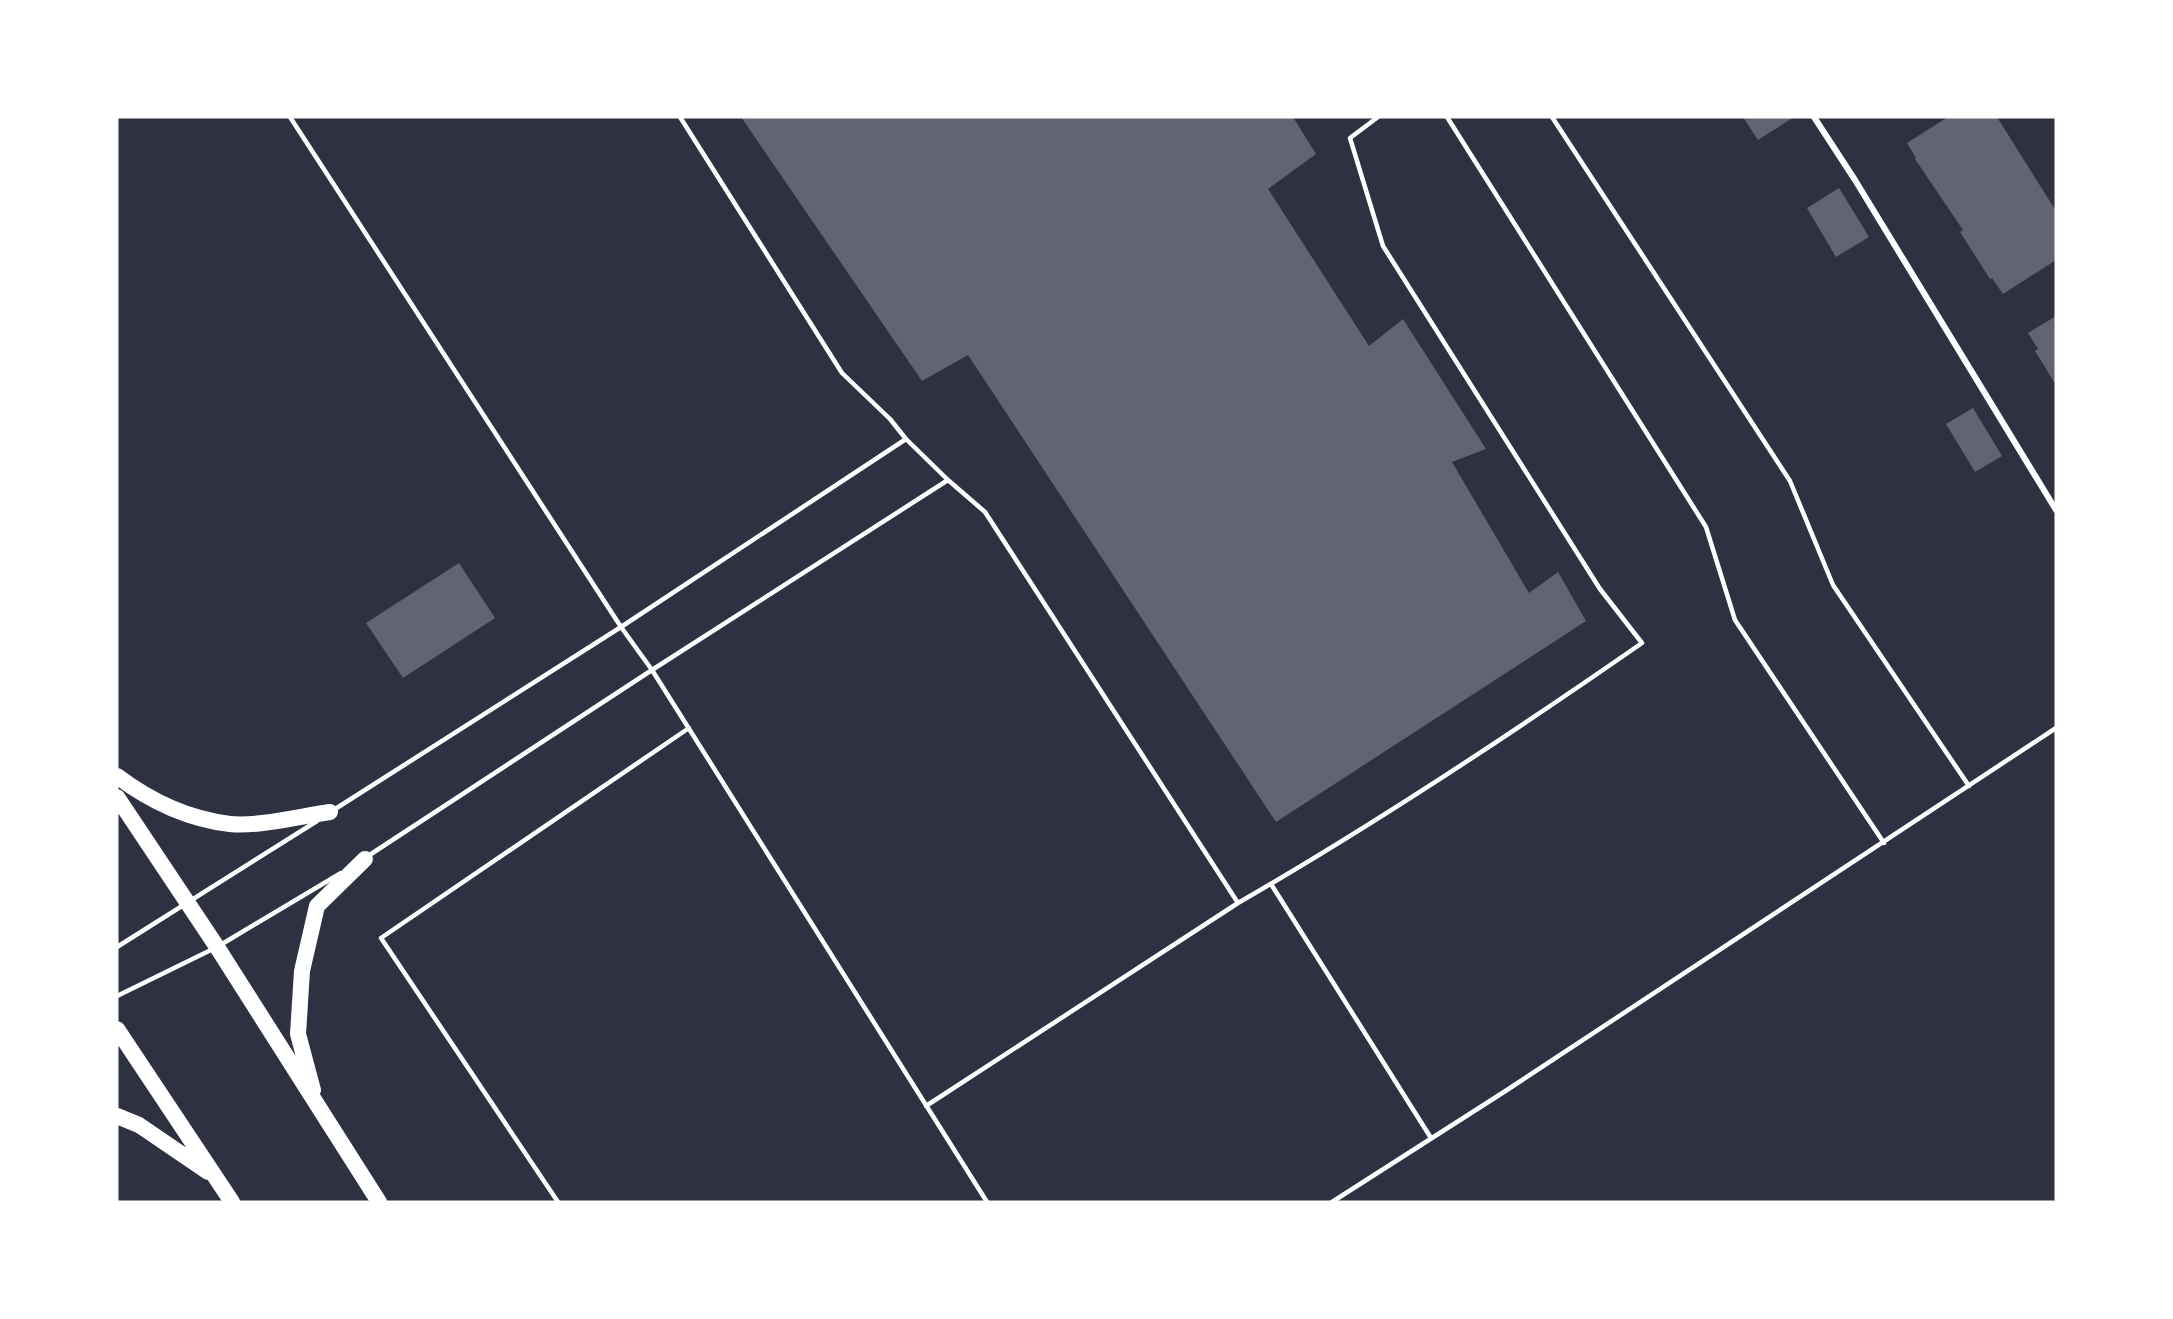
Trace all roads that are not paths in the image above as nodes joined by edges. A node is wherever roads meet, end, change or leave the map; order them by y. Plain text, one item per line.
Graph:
1 (290, 117) edge
2 (680, 117) edge
3 (1378, 117) edge
4 (1447, 117) edge
5 (1552, 117) edge
6 (1814, 117) edge
7 (906, 439) junction
8 (948, 480) junction
9 (2056, 510) edge
10 (621, 627) junction
11 (652, 670) junction
12 (689, 728) junction
13 (2056, 728) edge
14 (117, 776) edge
15 (1968, 786) junction
16 (117, 797) edge
17 (330, 812) junction
18 (1884, 843) junction
19 (365, 859) junction
20 (1271, 884) junction
21 (1238, 903) junction
22 (187, 904) junction
23 (117, 947) edge
24 (217, 947) junction
25 (117, 996) edge
26 (117, 1029) edge
27 (317, 1106) junction
28 (926, 1106) junction
29 (117, 1116) edge
30 (1431, 1138) junction
31 (216, 1178) junction
32 (232, 1202) edge
33 (379, 1202) edge
34 (558, 1202) edge
35 (987, 1202) edge
36 (1332, 1202) edge

1 - 10 lane
2 - 7 lane
3 - 20 lane
4 - 18 lane
5 - 15 lane
6 - 9 street
7 - 8 lane
7 - 10 lane
8 - 11 lane
8 - 21 lane
10 - 11 lane
10 - 17 lane
11 - 12 lane
11 - 19 lane
12 - 28 lane
12 - 34 lane
13 - 15 lane
14 - 17 highway
15 - 18 lane
16 - 22 highway
17 - 22 lane
18 - 30 lane
19 - 24 lane
19 - 27 highway
20 - 21 lane
20 - 30 lane
21 - 28 lane
22 - 23 lane
22 - 24 highway
24 - 25 lane
24 - 27 highway
26 - 31 highway
27 - 33 highway
28 - 35 lane
29 - 31 highway
30 - 36 lane
31 - 32 highway

